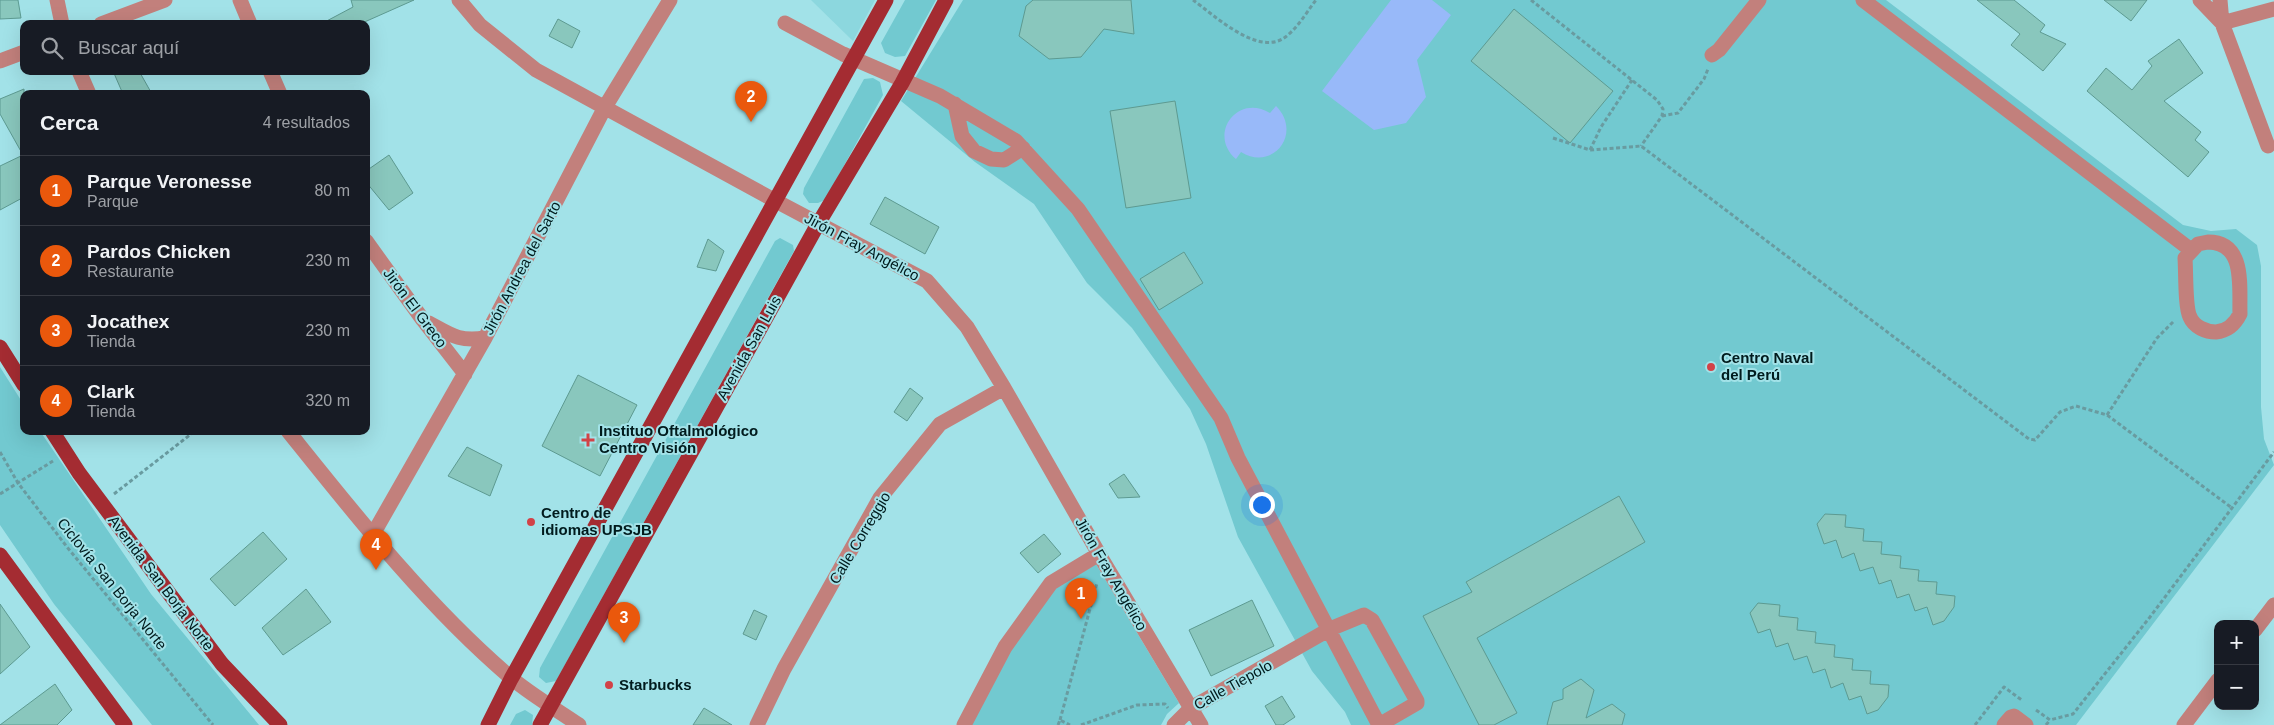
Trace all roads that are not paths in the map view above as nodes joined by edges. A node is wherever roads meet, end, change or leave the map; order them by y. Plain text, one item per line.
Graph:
1 (57, 0) edge
2 (165, 0) edge
3 (240, 0) edge
4 (459, 0) edge
5 (670, 0) edge
6 (886, 0) edge
7 (946, 0) edge
8 (1759, 0) edge
9 (1863, 0) edge
10 (2200, 0) edge
11 (2220, 0) edge
12 (2274, 9) edge
13 (61, 20) edge
14 (112, 20) edge
15 (248, 20) edge
16 (2222, 22) junction
17 (785, 23) dead end
18 (20, 54) edge
19 (1712, 55) road end
20 (853, 57) junction
21 (0, 61) edge
22 (81, 75) edge
23 (272, 75) edge
24 (904, 78) junction
25 (87, 90) edge
26 (278, 90) edge
27 (955, 104) junction
28 (605, 107) junction
29 (2268, 146) dead end
30 (1023, 148) junction
31 (774, 200) junction
32 (818, 224) junction
33 (370, 247) edge
34 (2191, 250) junction
35 (423, 320) junction
36 (485, 338) junction
37 (0, 347) edge
38 (466, 374) junction
39 (20, 379) edge
40 (1004, 388) junction
41 (55, 435) edge
42 (291, 435) edge
43 (372, 536) junction
44 (0, 555) edge
45 (1101, 558) junction
46 (2274, 605) edge
47 (2259, 625) edge
48 (1330, 629) junction
49 (512, 679) junction
50 (2214, 685) edge
51 (550, 705) junction
52 (1191, 708) junction
53 (1176, 723) edge
54 (125, 725) edge
55 (280, 725) edge
56 (488, 725) edge
57 (540, 725) edge
58 (579, 725) edge
59 (758, 725) edge
60 (964, 725) edge
61 (1201, 725) edge
62 (1379, 725) edge
63 (2004, 725) edge
64 (2026, 725) edge
65 (2184, 725) edge

1 - 13 street
2 - 14 street
3 - 15 street
4 - 28 street, Jirón Fray Angélico
5 - 28 street, Jirón Andrea del Sarto
6 - 20 main road
7 - 24 main road, Avenida San Luis
8 - 19 street
9 - 34 street
10 - 16 street
11 - 16 street
12 - 16 street
16 - 29 street
17 - 20 street
18 - 21 street
20 - 24 street
20 - 31 main road
22 - 25 street
23 - 26 street
24 - 27 street
24 - 32 main road, Avenida San Luis
27 - 30 street
27 - 30 street
28 - 31 street, Jirón Fray Angélico
28 - 36 street, Jirón Andrea del Sarto
30 - 48 street
31 - 32 street, Jirón Fray Angélico
31 - 49 main road
32 - 40 street, Jirón Fray Angélico
32 - 51 main road, Avenida San Luis
33 - 35 street, Jirón El Greco
34 - 34 street
35 - 36 street
35 - 38 street, Jirón El Greco
36 - 38 street, Jirón Andrea del Sarto
37 - 39 main road
38 - 43 street, Jirón Andrea del Sarto
40 - 45 street, Jirón Fray Angélico
40 - 59 street, Calle Correggio
41 - 55 main road, Avenida San Borja Norte
42 - 43 street
43 - 49 street
44 - 54 main road
45 - 52 street, Jirón Fray Angélico
45 - 60 street
46 - 47 street
48 - 52 street, Calle Tiepolo
48 - 62 street
48 - 62 street, Calle Tiepolo
49 - 51 street
49 - 56 main road
50 - 65 street
51 - 57 main road, Avenida San Luis
51 - 58 street
52 - 53 street, Calle Tiepolo
52 - 61 street, Jirón Fray Angélico
63 - 64 street

